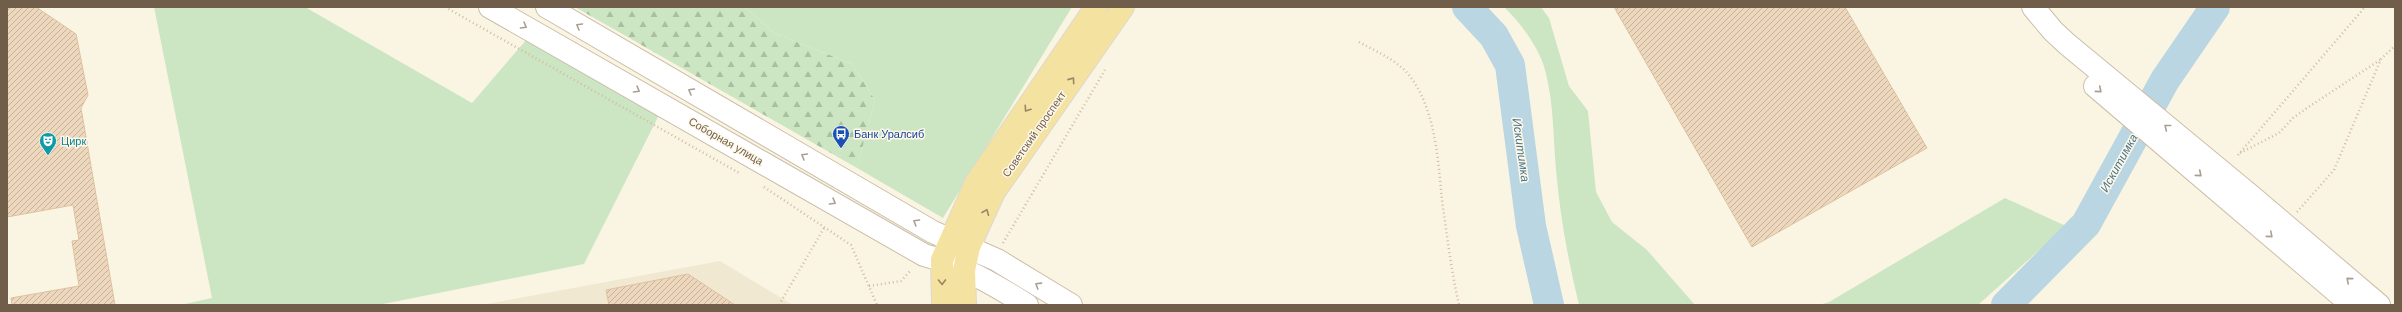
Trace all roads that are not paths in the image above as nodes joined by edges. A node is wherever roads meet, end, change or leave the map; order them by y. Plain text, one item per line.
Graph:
1 (490, 7) edge
2 (547, 7) edge
3 (1096, 7) edge
4 (1123, 7) edge
5 (2018, 7) edge
6 (2033, 7) edge
7 (2074, 60) junction
8 (2246, 203) junction
9 (960, 242) junction
10 (942, 260) junction
11 (964, 270) junction
12 (942, 305) edge
13 (965, 305) edge
14 (1027, 305) edge
15 (1071, 305) edge
16 (2352, 305) edge
17 (2379, 305) edge

1 -> 10 main road, Соборная улица
9 -> 2 main road
3 -> 9 main road, Советский проспект
9 -> 4 main road, Советский проспект
5 - 7 main road
6 - 7 main road
7 - 8 main road
8 -> 16 main road
17 -> 8 main road
9 - 10 main road
9 - 11 main road, Советский проспект
15 -> 9 main road
10 - 11 main road, Соборная улица
10 -> 12 main road
11 - 13 main road, Советский проспект
11 - 14 main road, Соборная улица

